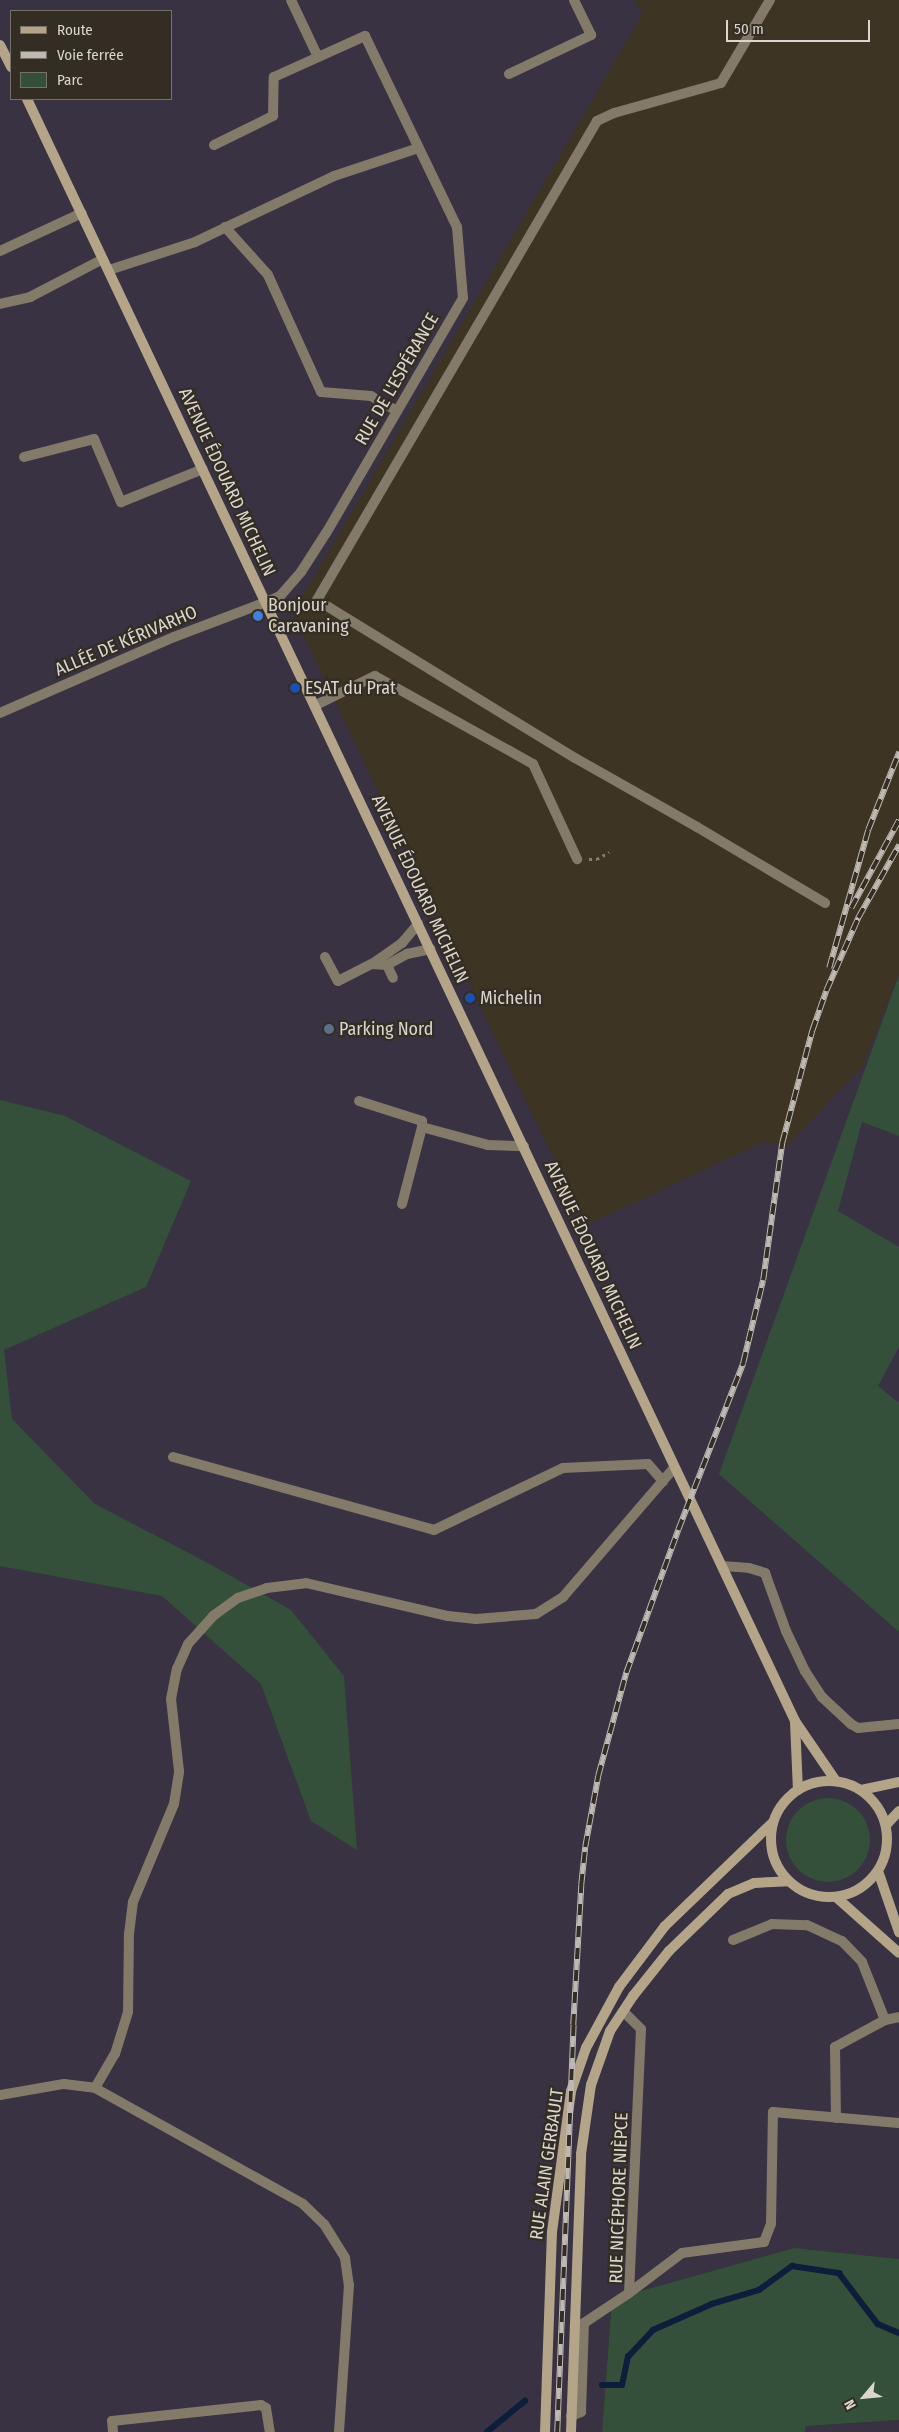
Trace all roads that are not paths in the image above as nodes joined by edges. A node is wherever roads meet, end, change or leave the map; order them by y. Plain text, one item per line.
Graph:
1 (291, 0) edge
2 (574, 0) edge
3 (770, 0) edge
4 (0, 46) edge
5 (318, 57) junction
6 (10, 65) edge
7 (509, 74) dead end
8 (27, 100) edge
9 (214, 145) dead end
10 (418, 148) junction
11 (82, 213) junction
12 (225, 227) junction
13 (0, 251) edge
14 (103, 259) junction
15 (109, 270) junction
16 (0, 304) edge
17 (397, 412) junction
18 (24, 457) dead end
19 (203, 469) junction
20 (266, 602) junction
21 (316, 705) junction
22 (0, 713) edge
23 (577, 859) road end
24 (825, 904) dead end
25 (418, 924) junction
26 (430, 949) junction
27 (325, 957) dead end
28 (372, 964) junction
29 (387, 965) junction
30 (392, 978) dead end
31 (359, 1101) dead end
32 (422, 1128) junction
33 (524, 1146) junction
34 (402, 1204) dead end
35 (173, 1457) dead end
36 (674, 1468) junction
37 (663, 1481) junction
38 (722, 1566) junction
39 (795, 1721) junction
40 (899, 1724) edge
41 (836, 1781) junction
42 (899, 1782) edge
43 (798, 1790) junction
44 (860, 1790) junction
45 (899, 1811) edge
46 (773, 1822) junction
47 (886, 1825) junction
48 (878, 1870) junction
49 (789, 1881) junction
50 (836, 1897) junction
51 (899, 1932) edge
52 (733, 1940) dead end
53 (899, 1954) edge
54 (624, 2012) junction
55 (899, 2017) edge
56 (885, 2020) junction
57 (95, 2088) junction
58 (0, 2095) edge
59 (836, 2118) junction
60 (899, 2123) edge
61 (629, 2292) junction
62 (571, 2416) junction
63 (113, 2432) edge
64 (270, 2432) edge
65 (339, 2432) edge
66 (545, 2432) edge
67 (571, 2432) edge

1 - 5 street
2 - 7 street
3 - 24 street
4 - 6 main road
5 - 9 street
5 - 10 street, RUE DE L'ESPÉRANCE
8 - 11 main road, AVENUE ÉDOUARD MICHELIN
10 - 12 street
10 - 17 street, RUE DE L'ESPÉRANCE
11 - 13 street
11 - 14 main road, AVENUE ÉDOUARD MICHELIN
12 - 15 street
12 - 17 street
14 - 15 main road, AVENUE ÉDOUARD MICHELIN
14 - 16 street
15 - 19 main road, AVENUE ÉDOUARD MICHELIN
17 - 20 street, RUE DE L'ESPÉRANCE
18 - 19 street
19 - 20 main road, AVENUE ÉDOUARD MICHELIN
20 - 21 main road, AVENUE ÉDOUARD MICHELIN
20 - 22 street, ALLÉE DE KÉRIVARHO
21 - 23 street
21 - 25 main road, AVENUE ÉDOUARD MICHELIN
25 - 26 main road, AVENUE ÉDOUARD MICHELIN
25 - 28 street
26 - 29 street
26 - 33 main road, AVENUE ÉDOUARD MICHELIN
27 - 28 street
28 - 29 street
29 - 30 street
31 - 32 street
32 - 33 street
32 - 34 street
33 - 36 main road, AVENUE ÉDOUARD MICHELIN
35 - 37 street
36 - 37 street
36 - 38 main road, AVENUE ÉDOUARD MICHELIN
37 - 57 street
38 - 39 main road, AVENUE ÉDOUARD MICHELIN
38 - 40 street
39 - 41 main road, AVENUE ÉDOUARD MICHELIN
39 - 43 main road, AVENUE ÉDOUARD MICHELIN
41 - 43 main road
41 - 44 main road
42 - 44 main road
43 - 46 main road
44 - 47 main road
45 - 47 main road
46 - 49 main road
46 - 66 main road, RUE ALAIN GERBAULT
47 - 48 main road
48 - 50 main road
48 - 51 main road
49 - 50 main road
49 - 54 main road, RUE ALAIN GERBAULT
50 - 53 main road
52 - 56 street
54 - 61 street, RUE NICÉPHORE NIÈPCE
54 - 62 main road, RUE ALAIN GERBAULT
55 - 56 street
56 - 59 street
57 - 58 street
57 - 65 street
59 - 60 street, RUE NICÉPHORE NIÈPCE
59 - 61 street, RUE NICÉPHORE NIÈPCE
61 - 62 street
62 - 67 main road, RUE ALAIN GERBAULT
63 - 64 street

